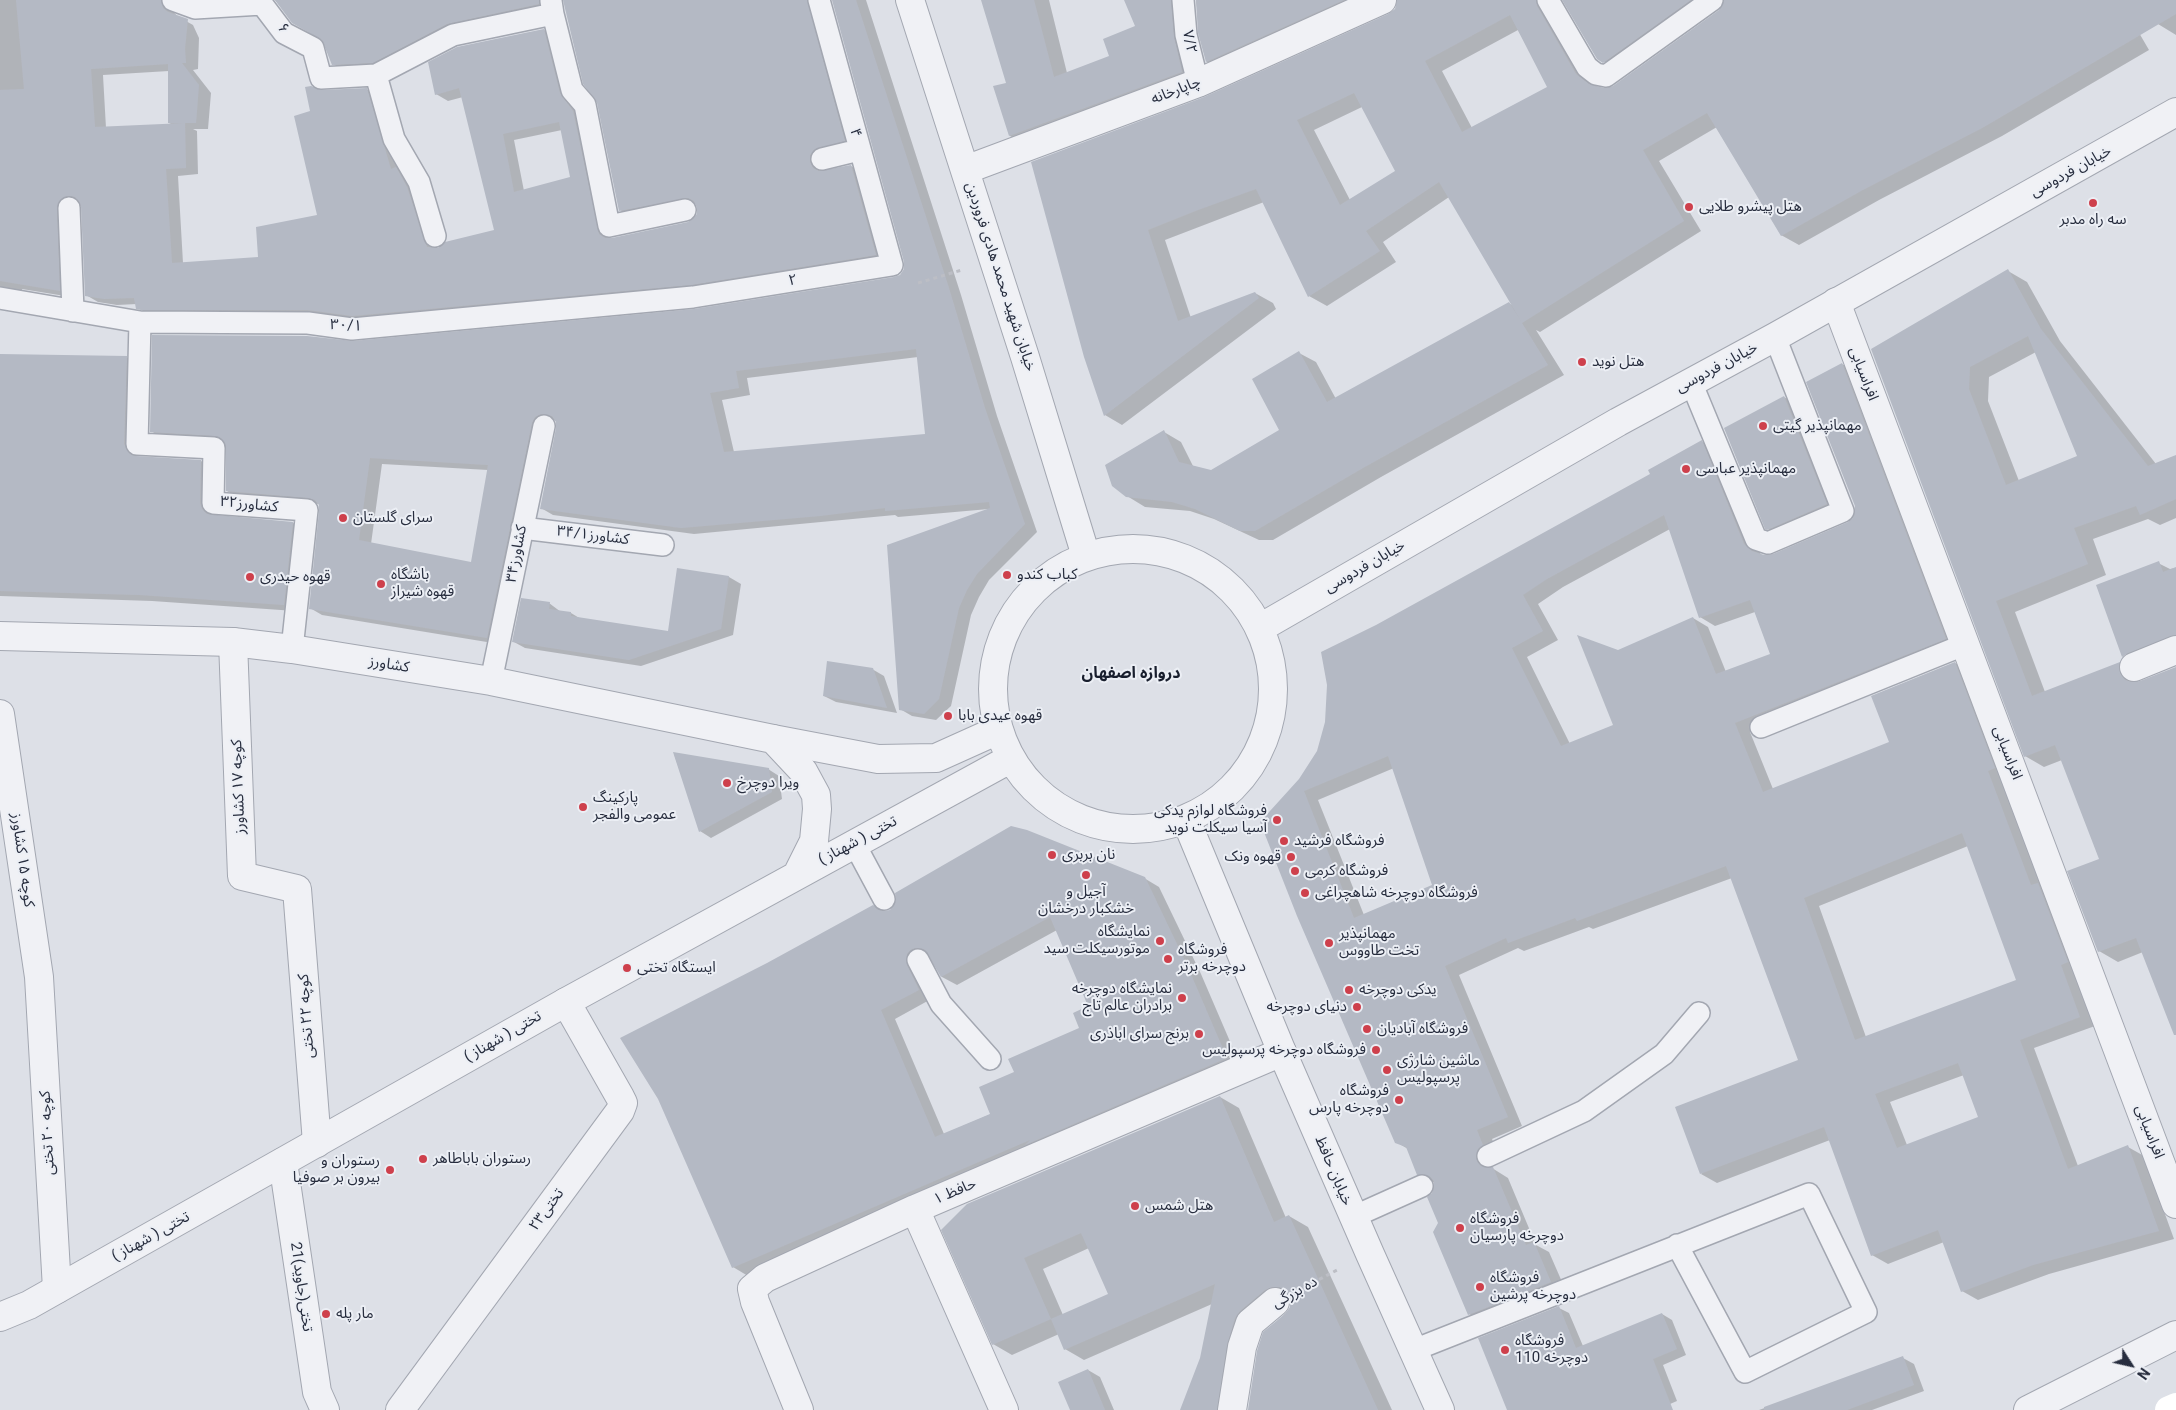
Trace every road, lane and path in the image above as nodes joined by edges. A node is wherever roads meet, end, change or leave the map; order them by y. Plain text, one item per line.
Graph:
1 (173, 0) edge
2 (818, 0) edge
3 (910, 0) edge
4 (1183, 0) edge
5 (1382, 0) edge
6 (1548, 0) edge
7 (1712, 0) edge
8 (552, 7) edge
9 (376, 75) junction
10 (1198, 83) junction
11 (2176, 112) edge
12 (859, 150) junction
13 (822, 159) dead end
14 (965, 170) junction
15 (69, 208) dead end
16 (684, 210) dead end
17 (435, 236) dead end
18 (994, 261) junction
19 (892, 265) junction
20 (693, 297) joint
21 (0, 298) edge
22 (1836, 302) junction
23 (73, 311) junction
24 (140, 322) junction
25 (1775, 336) junction
26 (1691, 382) junction
27 (544, 426) dead end
28 (522, 528) junction
29 (664, 545) dead end
30 (1086, 556) junction
31 (1260, 628) junction
32 (0, 636) edge
33 (233, 642) junction
34 (1966, 644) junction
35 (292, 650) junction
36 (2176, 650) edge
37 (2134, 667) dead end
38 (492, 681) junction
39 (0, 714) edge
40 (1761, 727) dead end
41 (996, 731) junction
42 (773, 738) junction
43 (1008, 760) junction
44 (1186, 820) junction
45 (854, 843) junction
46 (798, 874) junction
47 (297, 889) joint
48 (884, 899) dead end
49 (918, 960) dead end
50 (39, 977) joint
51 (566, 1002) junction
52 (1699, 1013) dead end
53 (1282, 1052) junction
54 (990, 1059) dead end
55 (317, 1143) junction
56 (1488, 1156) dead end
57 (283, 1162) junction
58 (1422, 1186) dead end
59 (2176, 1204) edge
60 (915, 1209) junction
61 (1353, 1217) junction
62 (1677, 1245) junction
63 (1370, 1254) junction
64 (57, 1289) junction
65 (1275, 1302) joint
66 (0, 1317) edge
67 (2176, 1335) edge
68 (1414, 1350) junction
69 (2176, 1407) edge
70 (325, 1410) edge
71 (400, 1410) edge
72 (799, 1410) edge
73 (1004, 1410) edge
74 (1232, 1410) edge
75 (1440, 1410) edge
76 (2028, 1410) edge
77 (2170, 1410) edge

1 - 9 lane, ۶
2 - 12 lane, ۴
3 - 14 street, خیابان شهید محمد هادی فروردین
4 - 10 lane, ۷/۲
5 - 10 street, چاپارخانه
6 - 7 lane
8 - 9 lane, ۶
8 - 16 lane
9 - 17 lane
10 - 14 street, چاپارخانه
11 - 22 street, خیابان فردوسی
12 - 13 lane
12 - 19 lane, ۴
14 - 18 street, خیابان شهید محمد هادی فروردین
15 - 23 lane
18 - 19 path
18 - 30 street, خیابان شهید محمد هادی فروردین
19 - 20 lane, ۲
20 - 24 lane, ۳۰/۱
21 - 23 lane, ۳۰/۱
22 - 25 street, خیابان فردوسی
22 - 34 street, افراسیابی
23 - 24 lane, ۳۰/۱
24 - 35 lane, کشاورز۳۲
25 - 26 street, خیابان فردوسی
25 - 26 lane
26 - 31 street, خیابان فردوسی
27 - 28 lane, کشاورز۳۴
28 - 29 lane, کشاورز۳۴/۱
28 - 38 lane, کشاورز۳۴
30 - 31 street
30 - 41 street
31 - 44 street
32 - 33 street, کشاورز
33 - 35 street, کشاورز
33 - 47 street, کوچه ۱۷ کشاورز
34 - 40 lane
34 - 59 street, افراسیابی
35 - 38 street, کشاورز
36 - 37 street
38 - 42 street, کشاورز
39 - 50 street, کوچه ۱۵ کشاورز
41 - 42 street, کشاورز
41 - 43 street
42 - 46 street
43 - 44 street
43 - 45 street, تختی ( شهناز )
44 - 53 street, خیابان حافظ
45 - 46 street, تختی ( شهناز )
45 - 48 lane
46 - 51 street, تختی ( شهناز )
47 - 55 street, کوچه ۲۲ تختی
49 - 54 lane
50 - 64 street, کوچه ۲۰ تختی
51 - 55 street, تختی ( شهناز )
51 - 71 street, تختی۲۳
52 - 56 lane
53 - 60 street, حافظ ۱
53 - 61 street, خیابان حافظ
55 - 57 street, تختی ( شهناز )
57 - 64 street, تختی ( شهناز )
57 - 70 street, 21تختی(جاوید)
58 - 61 lane
60 - 72 street, حافظ ۱
60 - 73 street
61 - 63 street, خیابان حافظ
62 - 62 lane
62 - 68 lane
63 - 65 path, ده بزرگی
63 - 68 street, خیابان حافظ
64 - 66 street, تختی ( شهناز )
65 - 74 street, ده بزرگی
67 - 76 street
68 - 75 street, خیابان حافظ
69 - 77 main road

